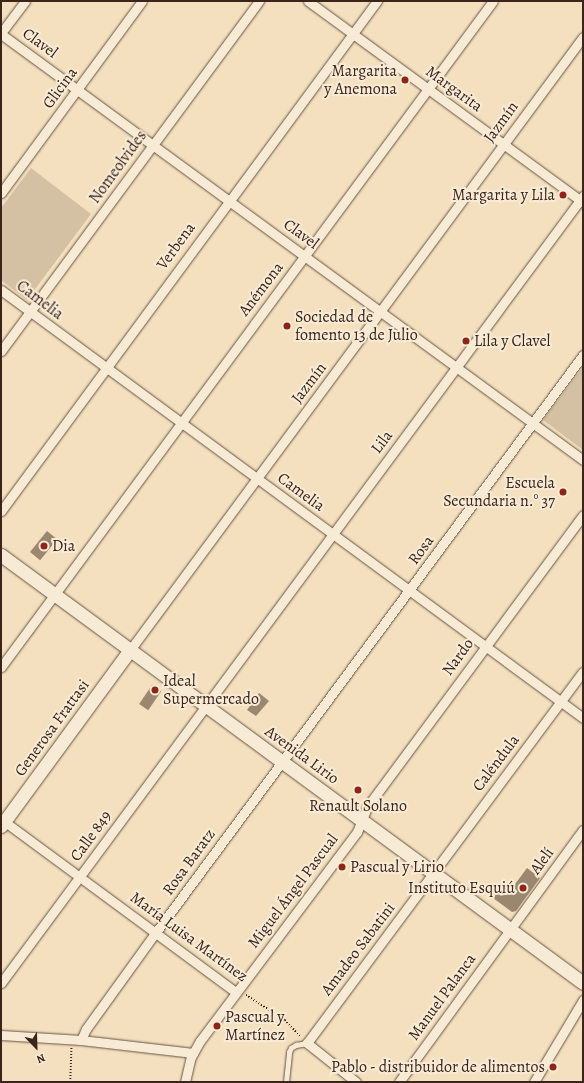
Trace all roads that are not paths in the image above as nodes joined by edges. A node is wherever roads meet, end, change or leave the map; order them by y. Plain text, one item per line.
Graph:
1 (25, 1) edge
2 (142, 1) edge
3 (259, 1) edge
4 (308, 1) edge
5 (376, 1) edge
6 (493, 1) edge
7 (1, 34) edge
8 (352, 35) junction
9 (583, 37) edge
10 (428, 88) junction
11 (78, 89) junction
12 (503, 144) junction
13 (153, 145) junction
14 (1, 193) edge
15 (582, 199) edge
16 (229, 200) junction
17 (305, 255) junction
18 (1, 290) edge
19 (381, 311) junction
20 (30, 312) junction
21 (1, 351) edge
22 (583, 355) edge
23 (106, 367) junction
24 (457, 368) junction
25 (181, 422) junction
26 (533, 423) junction
27 (583, 460) edge
28 (257, 478) junction
29 (1, 510) edge
30 (583, 515) edge
31 (333, 533) junction
32 (1, 555) edge
33 (410, 590) junction
34 (54, 594) junction
35 (485, 645) junction
36 (130, 650) junction
37 (1, 667) edge
38 (583, 672) edge
39 (560, 702) junction
40 (205, 707) junction
41 (583, 718) edge
42 (282, 761) junction
43 (361, 819) junction
44 (2, 822) edge
45 (583, 830) edge
46 (434, 873) junction
47 (80, 877) junction
48 (510, 930) junction
49 (156, 932) junction
50 (1, 983) edge
51 (583, 983) edge
52 (236, 992) junction
53 (583, 1000) edge
54 (1, 1035) edge
55 (81, 1040) junction
56 (307, 1043) junction
57 (193, 1053) junction
58 (186, 1082) edge
59 (286, 1082) edge
60 (356, 1082) edge
61 (399, 1082) edge
62 (534, 1082) edge

1 - 7 street
2 - 11 street, Glicina
3 - 13 street, Nomeolvides
4 - 8 street, Margarita
5 - 8 street, Verbena
6 - 10 street, Anémona
7 - 11 street, Clavel
8 - 10 street, Margarita
8 - 16 street, Verbena
9 - 12 street, Jazmín
10 - 12 street, Margarita
10 - 17 street, Anémona
11 - 13 street, Clavel
11 - 14 street, Glicina
12 - 15 street, Margarita
12 - 19 street, Jazmín
13 - 16 street, Clavel
13 - 20 street, Nomeolvides
15 - 24 street, Lila
16 - 17 street, Clavel
16 - 23 street, Verbena
17 - 19 street, Clavel
17 - 25 street, Anémona
18 - 20 street, Camelia
19 - 24 street, Clavel
19 - 28 street, Jazmín
20 - 21 street, Nomeolvides
20 - 23 street, Camelia
22 - 26 street, Rosa
23 - 25 street, Camelia
23 - 29 street, Verbena
24 - 26 street, Clavel
24 - 31 street, Lila
25 - 28 street, Camelia
25 - 34 street, Anémona
26 - 27 street, Clavel
26 - 33 street, Rosa
28 - 31 street, Camelia
28 - 36 street, Jazmín
30 - 35 street, Nardo
31 - 33 street, Camelia
31 - 40 street, Lila
32 - 34 main road, Avenida Lirio
33 - 35 street, Camelia
33 - 42 street, Rosa
34 - 36 main road, Avenida Lirio
34 - 37 street, Anémona
35 - 39 street, Camelia
35 - 43 street, Nardo
36 - 40 main road, Avenida Lirio
36 - 44 main road, Generosa Frattasi
38 - 39 street, Caléndula
39 - 41 street, Camelia
39 - 46 street, Caléndula
40 - 42 main road, Avenida Lirio
40 - 47 street, Calle 849
42 - 43 main road, Avenida Lirio
42 - 49 street, Rosa Baratz
43 - 46 main road, Avenida Lirio
43 - 52 street, Miguel Ángel Pascual
44 - 47 street, María Luisa Martínez
45 - 48 street, Alelí
46 - 48 main road, Avenida Lirio
46 - 56 street, Amadeo Sabatini
47 - 49 street, María Luisa Martínez
47 - 50 street, Calle 849
48 - 51 main road, Avenida Lirio
48 - 61 street, Manuel Palanca
49 - 52 street, María Luisa Martínez
49 - 55 street, Rosa Baratz
52 - 57 street, Miguel Ángel Pascual
53 - 62 street
54 - 55 street
55 - 57 street
56 - 59 lane
56 - 60 street
57 - 58 street, Miguel Ángel Pascual

